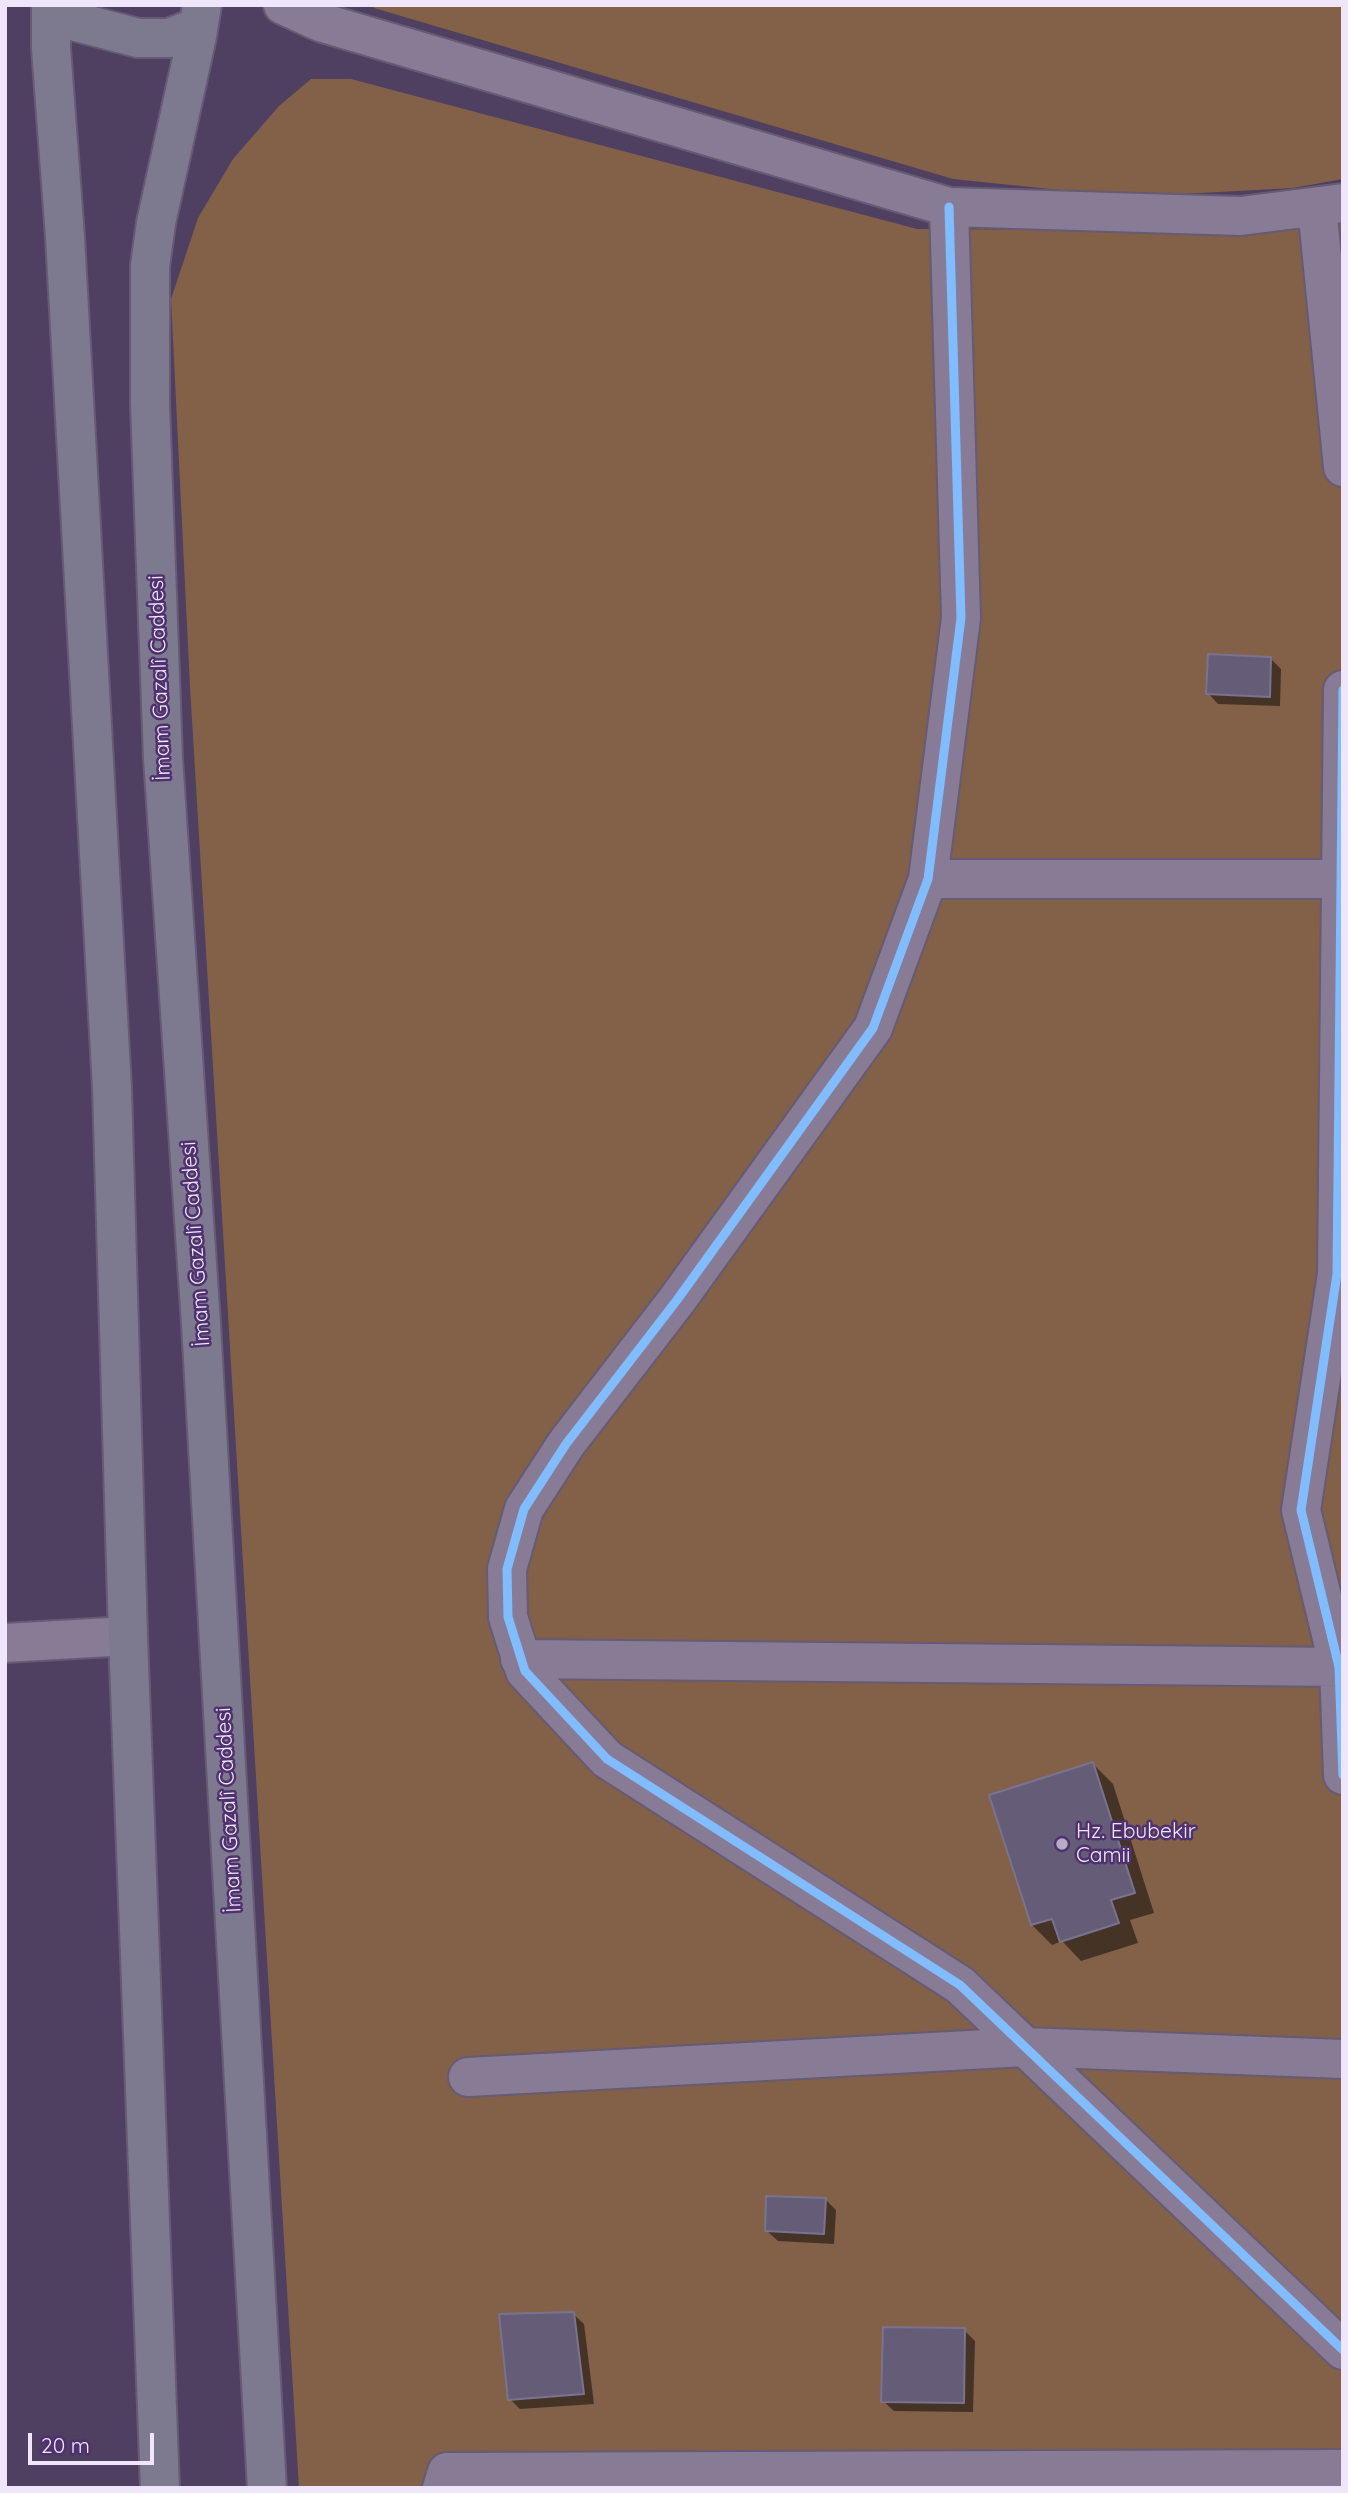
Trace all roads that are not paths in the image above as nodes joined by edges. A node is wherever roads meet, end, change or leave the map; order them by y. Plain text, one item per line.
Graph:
1 (283, 5) edge
2 (48, 7) edge
3 (200, 16) edge
4 (1330, 205) edge
5 (949, 207) junction
6 (1343, 467) edge
7 (1343, 690) edge
8 (928, 879) junction
9 (1342, 879) edge
10 (1340, 1274) edge
11 (128, 1636) junction
12 (5, 1643) edge
13 (520, 1659) junction
14 (1341, 1667) edge
15 (1343, 1775) edge
16 (1026, 2046) junction
17 (1343, 2059) edge
18 (468, 2077) dead end
19 (1343, 2350) edge
20 (1343, 2469) edge
21 (160, 2488) edge
22 (267, 2488) edge
23 (442, 2488) edge

1 - 5 street
2 - 3 main road
2 - 11 main road
3 - 22 main road, İmam Gazalî Caddesi
4 - 5 street
4 - 6 street
5 - 8 street
7 - 9 street
8 - 9 street
8 - 13 street
9 - 10 street
10 - 14 street
11 - 12 street
11 - 21 main road
13 - 14 street
13 - 16 street
14 - 15 street
16 - 17 street
16 - 18 street
16 - 19 street
20 - 23 street

